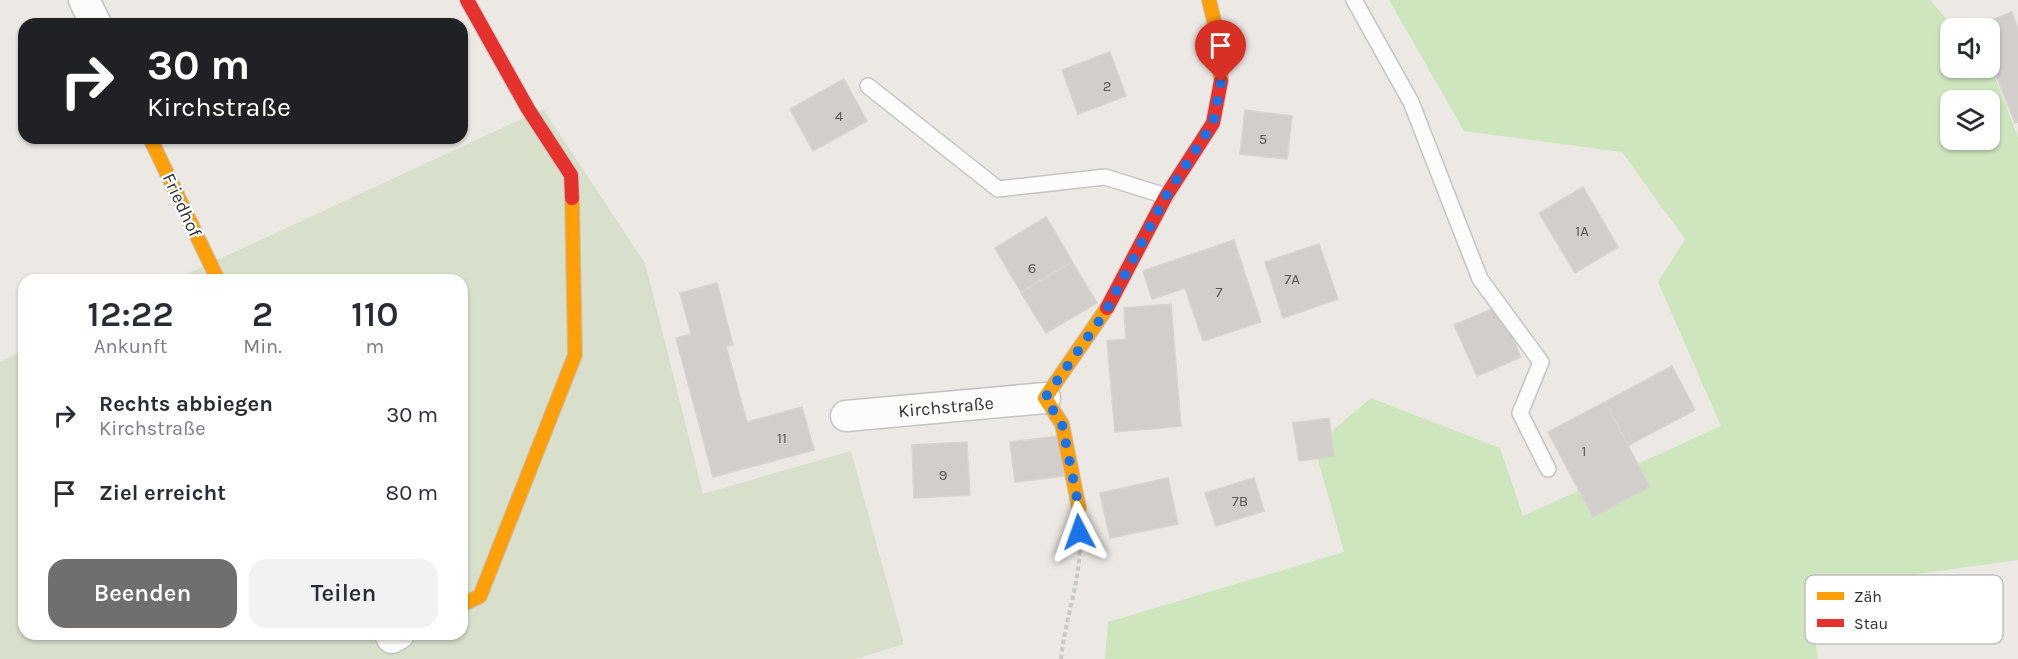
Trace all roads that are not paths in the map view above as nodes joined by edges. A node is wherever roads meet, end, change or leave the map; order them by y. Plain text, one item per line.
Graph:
1 (84, 0) edge
2 (467, 0) edge
3 (1209, 0) edge
4 (1354, 0) edge
5 (93, 18) edge
6 (868, 86) dead end
7 (153, 144) edge
8 (1166, 196) junction
9 (215, 274) edge
10 (1045, 398) junction
11 (846, 416) dead end
12 (1548, 469) dead end
13 (1079, 508) road end
14 (468, 602) edge

1 - 5 street
2 - 14 street
3 - 8 street
4 - 12 lane
6 - 8 lane
7 - 9 street, Friedhof
8 - 10 street
10 - 11 street, Kirchstraße
10 - 13 street

